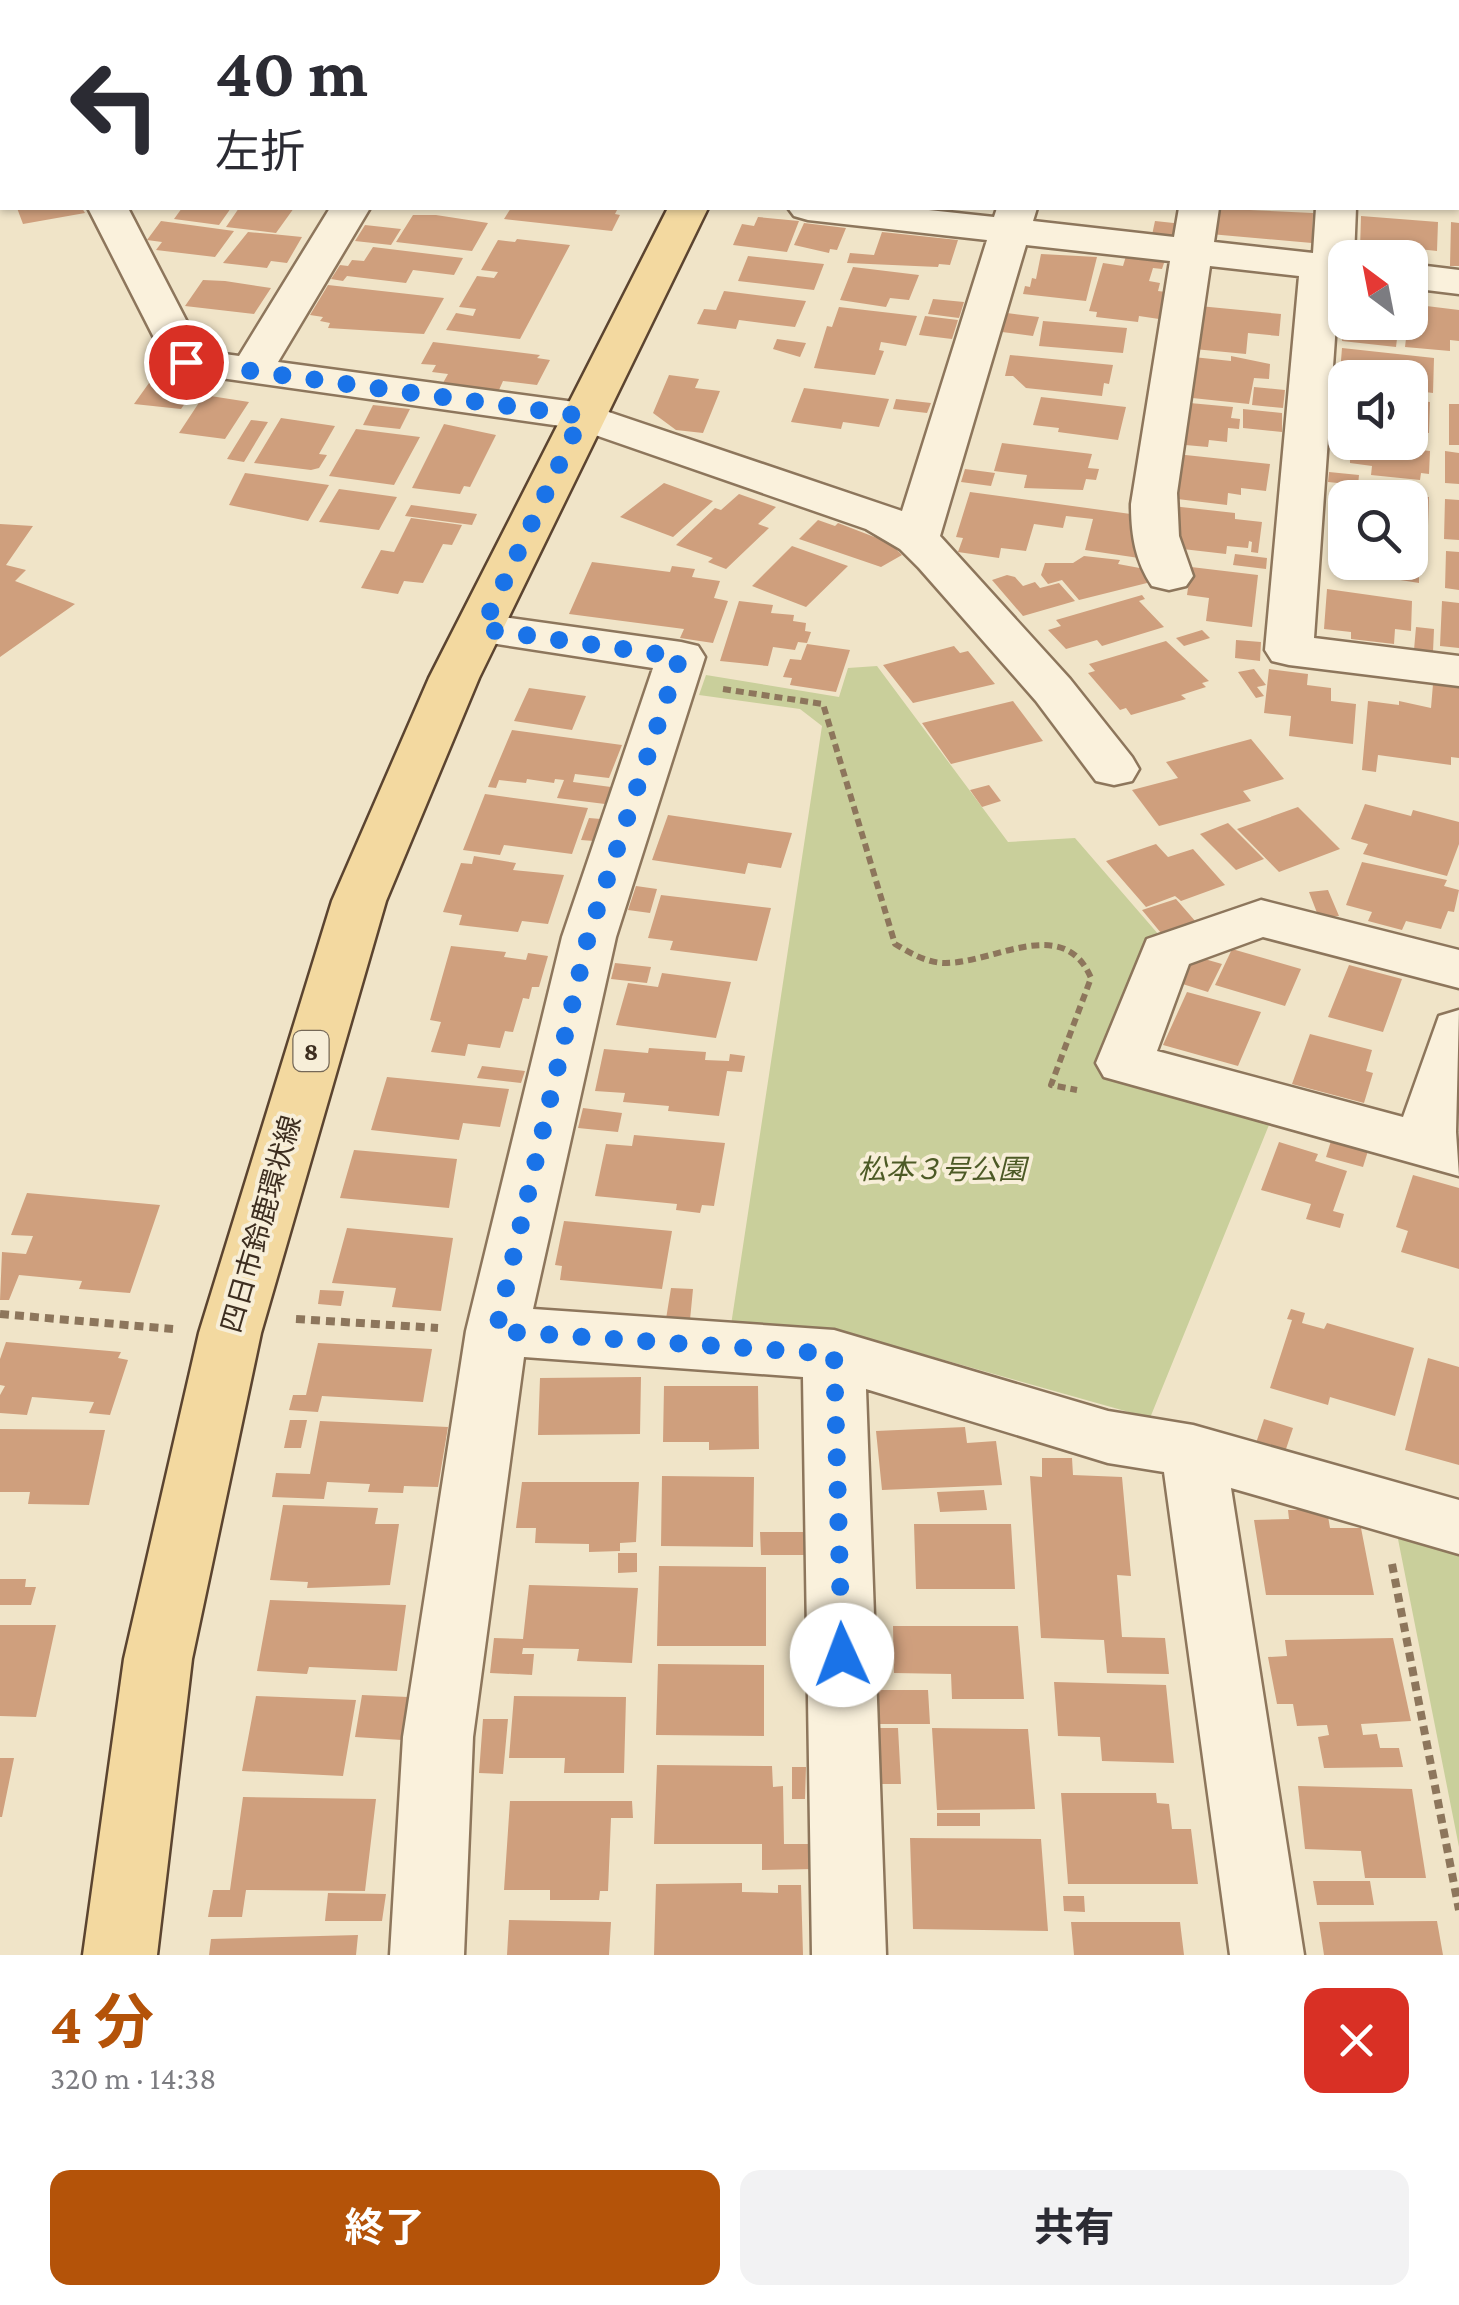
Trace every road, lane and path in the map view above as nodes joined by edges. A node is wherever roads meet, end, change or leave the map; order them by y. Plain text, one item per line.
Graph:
1 (109, 210) edge
2 (349, 210) edge
3 (687, 210) edge
4 (845, 210) edge
5 (1200, 210) edge
6 (1336, 210) edge
7 (1013, 219) edge
8 (1334, 240) edge
9 (1192, 251) junction
10 (1328, 267) edge
11 (1428, 278) edge
12 (1459, 282) edge
13 (1328, 311) edge
14 (252, 371) junction
15 (582, 416) junction
16 (916, 539) junction
17 (1169, 576) dead end
18 (482, 629) junction
19 (1459, 671) edge
20 (673, 681) junction
21 (1114, 769) dead end
22 (1459, 969) edge
23 (1091, 978) dead end
24 (1459, 1030) edge
25 (1441, 1149) edge
26 (0, 1314) edge
27 (232, 1324) junction
28 (496, 1331) junction
29 (834, 1354) junction
30 (1193, 1450) junction
31 (1380, 1504) junction
32 (1459, 1527) edge
33 (1459, 1910) edge
34 (120, 1955) edge
35 (427, 1955) edge
36 (849, 1955) edge
37 (1267, 1955) edge

1 - 14 street
2 - 14 street
3 - 15 main road, 四日市鈴鹿環状線 / 8
4 - 7 street
5 - 9 street
6 - 8 street
7 - 9 street
7 - 16 street
9 - 10 street
9 - 17 street
11 - 12 street
13 - 19 street
14 - 15 street
15 - 16 street
15 - 18 main road, 四日市鈴鹿環状線 / 8
16 - 21 street
18 - 20 street
18 - 27 main road, 四日市鈴鹿環状線 / 8
20 - 23 path
20 - 28 street
22 - 25 street
24 - 25 street
26 - 27 path
27 - 28 path
27 - 34 main road, 四日市鈴鹿環状線 / 8
28 - 29 street
28 - 35 street
29 - 30 street
29 - 36 street
30 - 31 street
30 - 37 street
31 - 32 street
31 - 33 path

